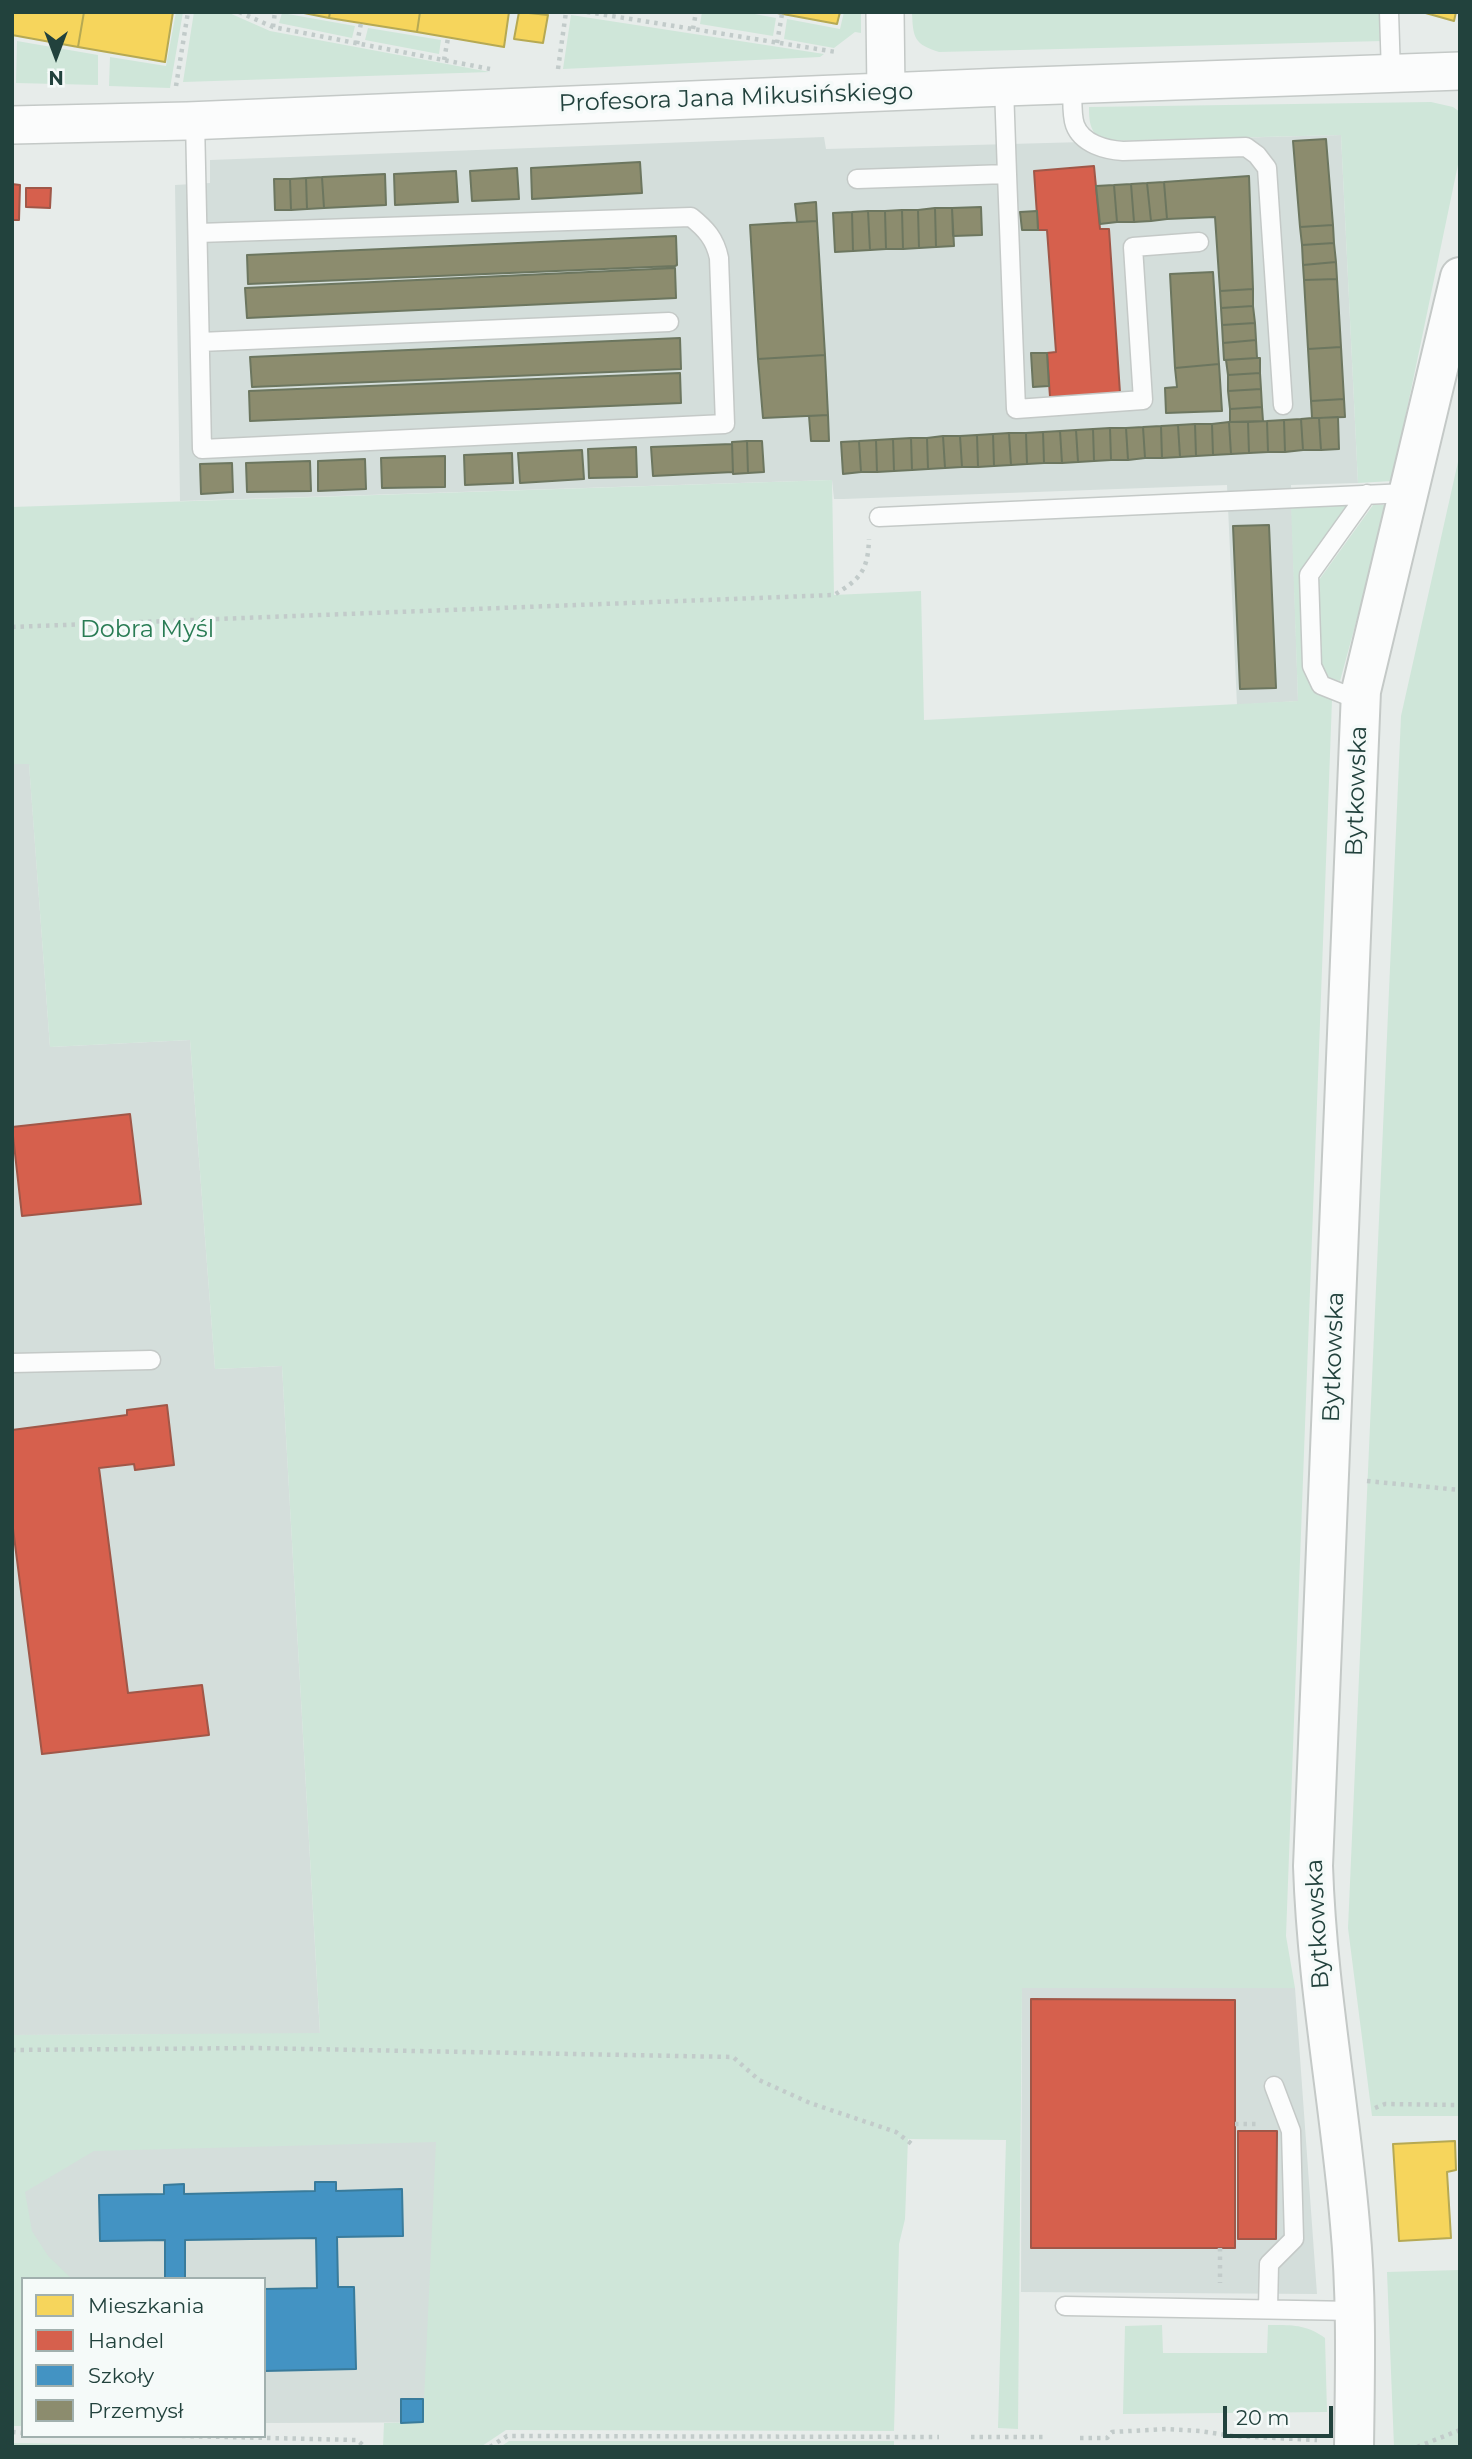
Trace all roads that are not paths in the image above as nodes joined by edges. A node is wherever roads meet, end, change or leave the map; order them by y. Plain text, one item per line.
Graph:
1 (885, 12) edge
2 (1389, 12) edge
3 (1460, 71) edge
4 (1391, 74) junction
5 (1072, 85) junction
6 (1004, 87) junction
7 (886, 92) junction
8 (195, 120) junction
9 (12, 125) edge
10 (1007, 174) junction
11 (857, 178) dead end
12 (198, 233) junction
13 (1199, 242) dead end
14 (1460, 277) edge
15 (669, 322) dead end
16 (200, 342) junction
17 (1283, 405) dead end
18 (1407, 493) junction
19 (1367, 494) junction
20 (879, 517) road end
21 (1361, 701) junction
22 (151, 1360) dead end
23 (12, 1363) edge
24 (1274, 2086) dead end
25 (1065, 2306) dead end
26 (1268, 2309) junction
27 (1354, 2311) junction
28 (1339, 2444) edge

1 - 7 street
2 - 4 lane
3 - 4 street, Profesora Jana Mikusińskiego
4 - 5 street, Profesora Jana Mikusińskiego
5 - 6 street, Profesora Jana Mikusińskiego
5 - 17 lane
6 - 7 street, Profesora Jana Mikusińskiego
6 - 10 lane
7 - 8 street, Profesora Jana Mikusińskiego
8 - 9 street, Profesora Jana Mikusińskiego
8 - 12 lane
10 - 11 lane
10 - 13 lane
12 - 16 lane
12 - 16 lane
14 - 18 street, Bytkowska
15 - 16 lane
18 - 19 lane
18 - 21 street, Bytkowska
19 - 20 lane
19 - 21 lane
21 - 27 street, Bytkowska
22 - 23 lane
24 - 26 lane
25 - 26 lane
26 - 27 lane
27 - 28 street, Bytkowska

